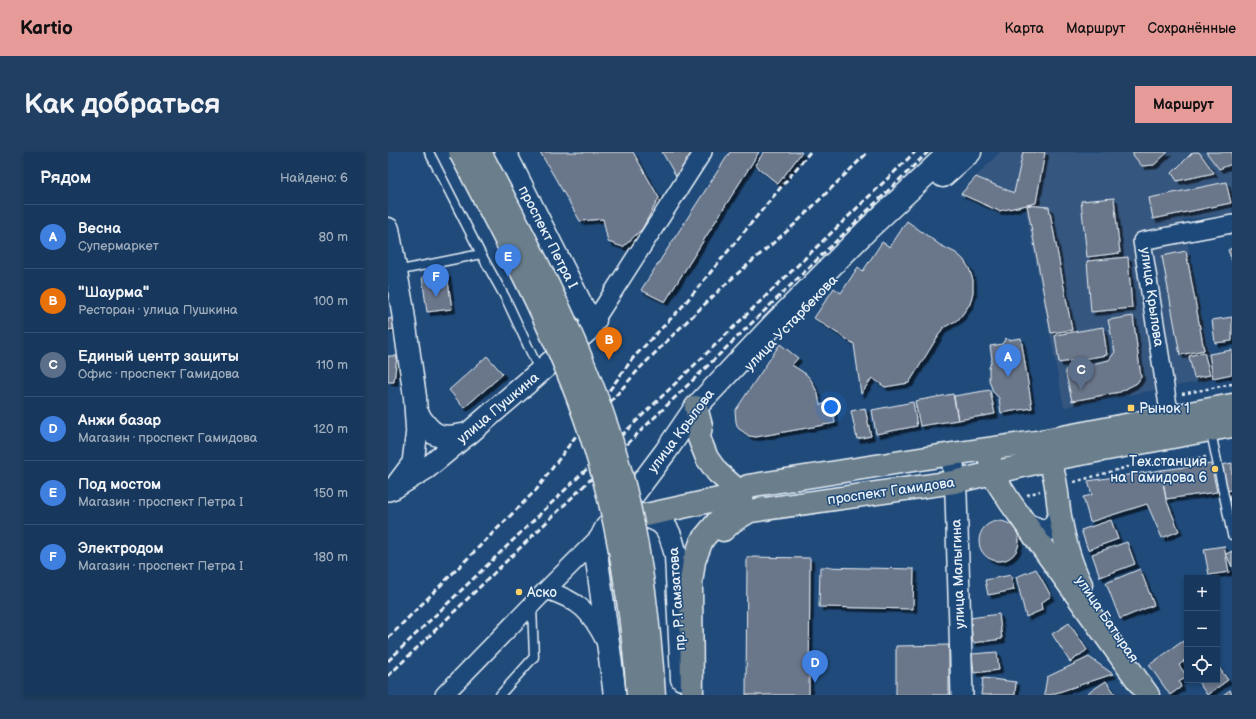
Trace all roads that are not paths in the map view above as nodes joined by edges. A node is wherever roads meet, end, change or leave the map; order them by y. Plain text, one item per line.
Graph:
1 (429, 152) edge
2 (460, 152) edge
3 (480, 152) edge
4 (505, 152) edge
5 (703, 152) edge
6 (950, 152) edge
7 (970, 152) edge
8 (1232, 224) edge
9 (388, 229) edge
10 (481, 254) junction
11 (395, 271) junction
12 (595, 320) junction
13 (540, 373) junction
14 (1232, 405) edge
15 (698, 413) junction
16 (1170, 418) junction
17 (417, 422) junction
18 (1232, 426) edge
19 (1211, 431) junction
20 (468, 434) junction
21 (989, 450) junction
22 (1042, 451) junction
23 (952, 454) junction
24 (992, 474) junction
25 (955, 488) junction
26 (391, 489) edge
27 (746, 489) junction
28 (634, 514) junction
29 (1060, 515) junction
30 (1028, 525) junction
31 (1232, 535) edge
32 (601, 536) junction
33 (546, 590) junction
34 (532, 603) junction
35 (610, 652) junction
36 (444, 695) edge
37 (500, 695) edge
38 (615, 695) edge
39 (638, 695) edge
40 (654, 695) edge
41 (683, 695) edge
42 (692, 695) edge
43 (703, 695) edge
44 (962, 695) edge
45 (1148, 695) edge
46 (1158, 695) edge

1 - 10 lane
2 - 39 main road, bridge
3 - 40 main road, bridge
4 - 12 street, проспект Петра I
5 - 12 street
6 - 15 main road, улица Крылова
7 - 15 main road, улица Устарбекова
8 - 16 street, улица Крылова
9 - 11 main road
10 - 11 lane
10 - 13 lane
11 - 17 main road
12 - 13 main road, улица Пушкина
13 - 20 main road, улица Пушкина
14 - 16 main road, проспект Гамидова
15 - 27 main road
15 - 28 main road, улица Устарбекова
16 - 22 main road, проспект Гамидова
17 - 20 main road
17 - 26 street
18 - 19 main road, проспект Гамидова
19 - 22 main road, проспект Гамидова
19 - 31 lane
20 - 26 street, улица Пушкина
21 - 22 main road, проспект Гамидова
21 - 23 main road, проспект Гамидова
21 - 24 main road
22 - 24 main road, проспект Гамидова
22 - 29 main road, улица Батырая
23 - 25 street, улица Малыгина
23 - 27 main road, проспект Гамидова
24 - 25 main road, проспект Гамидова
24 - 30 main road, улица Батырая
25 - 43 main road, проспект Гамидова
25 - 44 street, улица Малыгина
27 - 28 main road
27 - 42 main road
28 - 32 main road
28 - 41 main road, пр. Р.Гамзатова
29 - 30 street
29 - 46 main road, улица Батырая
30 - 45 main road, улица Батырая
32 - 33 street
32 - 35 main road
33 - 34 street
33 - 35 street
34 - 36 street
34 - 37 lane
35 - 38 main road

